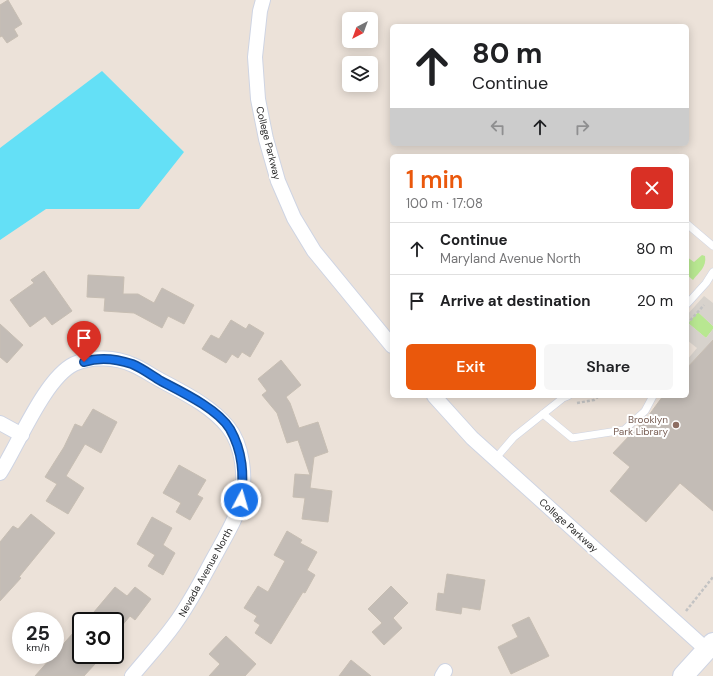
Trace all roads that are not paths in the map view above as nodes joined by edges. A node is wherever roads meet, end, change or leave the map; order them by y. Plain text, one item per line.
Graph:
1 (262, 0) edge
2 (689, 226) edge
3 (713, 246) edge
4 (713, 272) edge
5 (689, 302) edge
6 (390, 344) edge
7 (436, 398) edge
8 (565, 398) edge
9 (652, 398) edge
10 (543, 414) junction
11 (0, 423) edge
12 (22, 435) junction
13 (495, 459) junction
14 (0, 473) edge
15 (710, 646) edge
16 (132, 676) edge
17 (683, 676) edge

1 - 6 street, College Parkway
2 - 3 lane
4 - 5 lane
7 - 13 street, College Parkway
8 - 10 lane
9 - 10 lane
10 - 13 lane
11 - 12 street
12 - 14 street, Nevada Avenue North
12 - 16 street, Nevada Avenue North
13 - 15 street, College Parkway
15 - 17 main road

